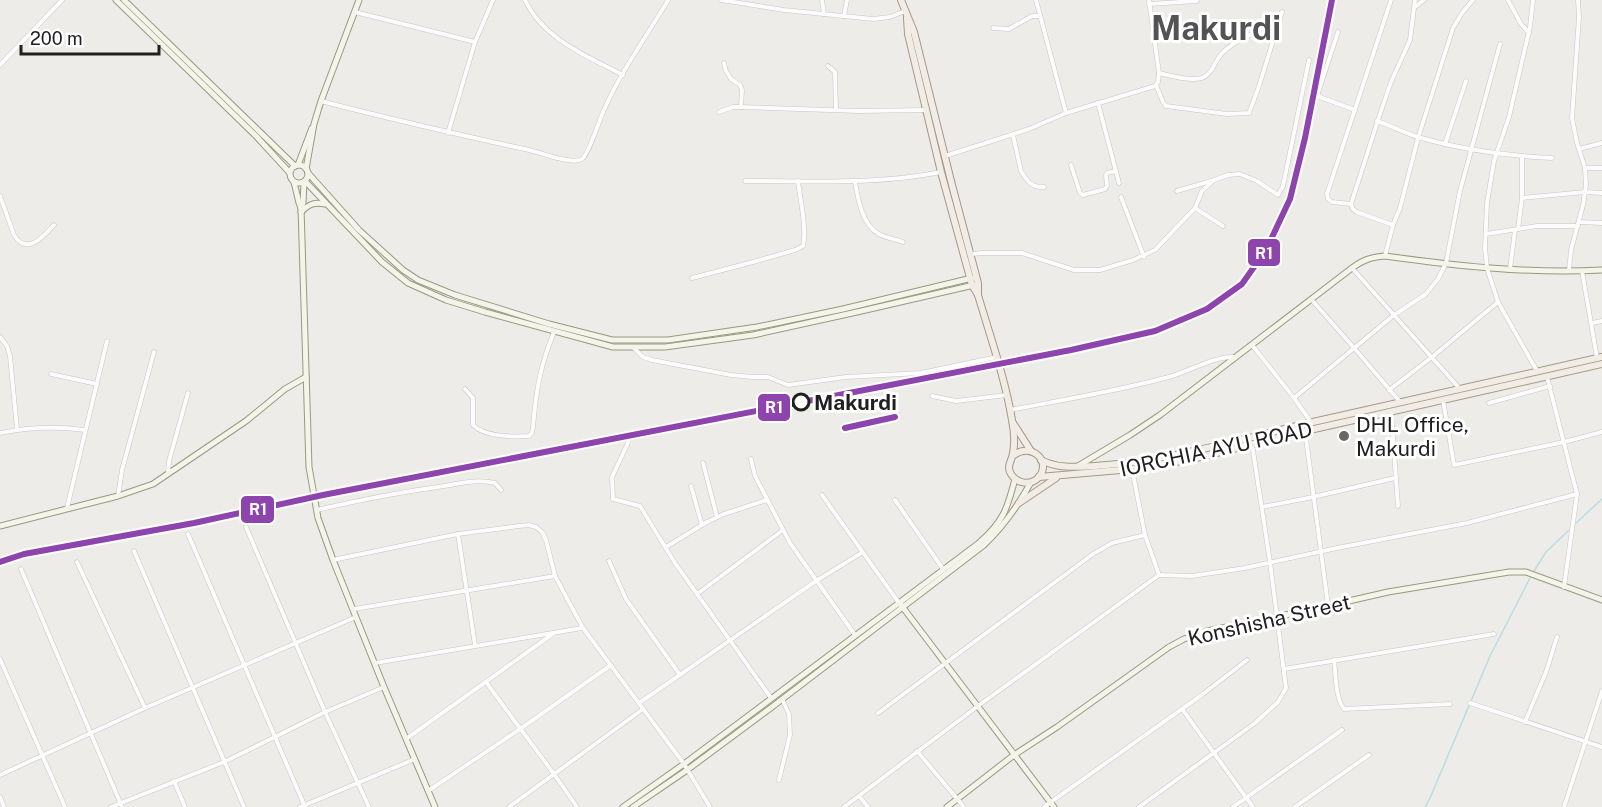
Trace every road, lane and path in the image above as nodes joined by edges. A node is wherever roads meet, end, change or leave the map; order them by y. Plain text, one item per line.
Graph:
1 (62, 0) edge
2 (116, 0) edge
3 (123, 0) edge
4 (359, 0) edge
5 (493, 0) edge
6 (525, 0) edge
7 (668, 0) edge
8 (721, 0) edge
9 (822, 0) edge
10 (847, 0) edge
11 (901, 0) edge
12 (1036, 0) edge
13 (1391, 0) edge
14 (1415, 0) edge
15 (1424, 0) edge
16 (1473, 0) edge
17 (1508, 0) edge
18 (1533, 0) edge
19 (1578, 0) edge
20 (1149, 2) edge
21 (1197, 2) dead end
22 (1414, 7) junction
23 (355, 12) junction
24 (1282, 12) dead end
25 (824, 14) junction
26 (906, 15) junction
27 (844, 16) junction
28 (1040, 16) junction
29 (993, 28) dead end
30 (1338, 32) dead end
31 (1529, 33) junction
32 (1252, 34) dead end
33 (475, 42) junction
34 (1500, 44) dead end
35 (1309, 60) dead end
36 (724, 63) dead end
37 (0, 65) edge
38 (828, 66) dead end
39 (1159, 73) junction
40 (623, 75) junction
41 (1466, 81) dead end
42 (1156, 85) junction
43 (321, 101) junction
44 (1098, 102) junction
45 (741, 107) junction
46 (836, 110) junction
47 (926, 110) junction
48 (1355, 110) junction
49 (719, 112) dead end
50 (1066, 113) junction
51 (1377, 121) junction
52 (314, 124) junction
53 (448, 133) junction
54 (1013, 135) junction
55 (1419, 138) junction
56 (1602, 142) edge
57 (1445, 144) junction
58 (1579, 149) junction
59 (1470, 150) junction
60 (1496, 154) junction
61 (942, 155) junction
62 (1522, 156) junction
63 (1551, 158) dead end
64 (296, 165) junction
65 (1071, 165) dead end
66 (1585, 168) junction
67 (1602, 168) edge
68 (307, 171) junction
69 (1116, 171) junction
70 (290, 172) junction
71 (941, 172) junction
72 (1214, 180) junction
73 (746, 181) dead end
74 (798, 181) junction
75 (294, 182) junction
76 (304, 182) junction
77 (855, 182) junction
78 (1119, 183) dead end
79 (1044, 187) dead end
80 (1177, 192) dead end
81 (1585, 192) junction
82 (1602, 193) edge
83 (0, 196) edge
84 (1121, 197) dead end
85 (1522, 198) junction
86 (953, 201) junction
87 (325, 204) junction
88 (1351, 204) junction
89 (1195, 208) junction
90 (301, 210) junction
91 (1602, 223) edge
92 (1578, 224) junction
93 (54, 225) dead end
94 (1393, 225) junction
95 (1223, 226) dead end
96 (1517, 230) junction
97 (1485, 234) junction
98 (903, 242) dead end
99 (970, 254) junction
100 (1144, 256) junction
101 (1385, 256) junction
102 (1446, 263) junction
103 (1352, 268) junction
104 (1486, 268) junction
105 (1510, 269) junction
106 (1602, 270) edge
107 (1569, 271) junction
108 (1582, 272) junction
109 (692, 278) dead end
110 (974, 281) junction
111 (1311, 299) junction
112 (1498, 302) junction
113 (1394, 315) junction
114 (1602, 321) edge
115 (1592, 323) junction
116 (758, 330) junction
117 (554, 332) junction
118 (0, 338) edge
119 (107, 341) dead end
120 (1252, 345) junction
121 (634, 348) junction
122 (1355, 348) junction
123 (154, 352) dead end
124 (997, 357) junction
125 (1235, 357) junction
126 (1432, 357) junction
127 (1600, 357) edge
128 (1602, 364) edge
129 (1537, 372) junction
130 (51, 374) dead end
131 (1547, 376) junction
132 (306, 377) junction
133 (97, 384) junction
134 (1550, 386) junction
135 (465, 389) dead end
136 (1389, 390) junction
137 (1460, 390) junction
138 (188, 393) dead end
139 (932, 396) dead end
140 (1007, 396) junction
141 (1294, 398) junction
142 (1443, 400) junction
143 (1489, 403) dead end
144 (1401, 404) junction
145 (1010, 411) junction
146 (1390, 411) junction
147 (1013, 423) junction
148 (1312, 423) junction
149 (17, 429) junction
150 (86, 430) junction
151 (1305, 431) junction
152 (1602, 432) edge
153 (0, 433) edge
154 (629, 439) dead end
155 (1564, 442) junction
156 (1251, 443) junction
157 (1031, 451) junction
158 (1014, 455) junction
159 (751, 459) dead end
160 (1041, 460) junction
161 (703, 463) dead end
162 (1077, 467) junction
163 (1132, 470) junction
164 (168, 475) junction
165 (1059, 476) junction
166 (1039, 477) junction
167 (1395, 478) junction
168 (1015, 479) junction
169 (1031, 482) junction
170 (691, 486) dead end
171 (501, 490) dead end
172 (822, 495) dead end
173 (1576, 495) junction
174 (118, 496) junction
175 (1313, 498) junction
176 (767, 500) junction
177 (894, 500) dead end
178 (1019, 503) junction
179 (1398, 506) dead end
180 (1262, 507) junction
181 (67, 508) junction
182 (316, 511) junction
183 (717, 517) junction
184 (702, 525) junction
185 (0, 526) edge
186 (246, 526) dead end
187 (784, 530) junction
188 (188, 534) dead end
189 (458, 534) junction
190 (1145, 535) junction
191 (666, 547) junction
192 (134, 551) dead end
193 (1321, 551) junction
194 (863, 552) junction
195 (333, 560) junction
196 (609, 561) dead end
197 (76, 562) dead end
198 (1270, 562) junction
199 (21, 569) dead end
200 (943, 569) junction
201 (1159, 575) junction
202 (555, 576) junction
203 (816, 581) junction
204 (1564, 587) junction
205 (466, 592) junction
206 (697, 594) junction
207 (1602, 600) edge
208 (900, 605) junction
209 (1328, 606) junction
210 (354, 609) junction
211 (357, 617) junction
212 (1276, 617) junction
213 (583, 628) junction
214 (556, 632) junction
215 (1494, 634) dead end
216 (855, 635) junction
217 (1557, 637) dead end
218 (731, 641) junction
219 (296, 643) junction
220 (475, 645) junction
221 (0, 659) edge
222 (1247, 660) dead end
223 (1334, 660) junction
224 (375, 663) junction
225 (945, 663) junction
226 (611, 664) junction
227 (244, 665) junction
228 (1284, 669) junction
229 (680, 675) junction
230 (486, 682) junction
231 (193, 687) junction
232 (384, 687) junction
233 (1602, 691) edge
234 (771, 698) junction
235 (782, 699) junction
236 (639, 703) junction
237 (1450, 704) dead end
238 (1470, 704) dead end
239 (978, 706) junction
240 (145, 708) junction
241 (643, 709) junction
242 (1182, 709) junction
243 (325, 712) junction
244 (878, 713) dead end
245 (1525, 722) junction
246 (520, 729) junction
247 (1342, 730) dead end
248 (90, 734) junction
249 (275, 737) junction
250 (406, 738) junction
251 (1586, 741) junction
252 (1602, 747) edge
253 (917, 752) junction
254 (1215, 753) junction
255 (43, 754) junction
256 (1014, 755) junction
257 (1370, 755) dead end
258 (415, 759) junction
259 (224, 762) junction
260 (686, 767) junction
261 (555, 774) junction
262 (0, 775) edge
263 (779, 780) dead end
264 (174, 781) junction
265 (358, 782) junction
266 (428, 791) junction
267 (859, 796) junction
268 (0, 797) edge
269 (1246, 798) junction
270 (957, 799) junction
271 (121, 805) edge
272 (1052, 805) edge
273 (303, 806) edge
274 (4, 807) edge
275 (65, 807) edge
276 (111, 807) edge
277 (185, 807) edge
278 (244, 807) edge
279 (369, 807) edge
280 (435, 807) edge
281 (509, 807) edge
282 (577, 807) edge
283 (623, 807) edge
284 (633, 807) edge
285 (710, 807) edge
286 (844, 807) edge
287 (868, 807) edge
288 (947, 807) edge
289 (964, 807) edge
290 (1044, 807) edge
291 (1139, 807) edge
292 (1233, 807) edge
293 (1253, 807) edge
294 (1295, 807) edge
295 (1564, 807) edge

1 - 37 street
2 - 70 street
3 - 64 street
4 - 23 street
5 - 33 street
6 - 40 street
7 - 40 street
8 - 25 street
9 - 25 street
10 - 27 street
11 - 26 main road
12 - 28 street
13 - 48 street
14 - 22 street
15 - 22 street
16 - 55 street
17 - 31 street
18 - 31 street
19 - 58 street
20 - 21 street
20 - 39 street
22 - 51 street
23 - 33 street
23 - 43 street
24 - 42 street
25 - 27 street
26 - 27 street
26 - 47 main road
26 - 61 main road
28 - 29 street
28 - 50 street
30 - 48 street
31 - 60 street
32 - 39 street
33 - 53 street
34 - 59 street
35 - 72 street
36 - 45 street
38 - 46 street
39 - 42 street
40 - 53 street
41 - 57 street
42 - 44 street
43 - 52 street
43 - 53 street
44 - 50 street
44 - 69 street
45 - 46 street
45 - 49 street
46 - 47 street
47 - 61 main road
48 - 88 street
50 - 54 street
51 - 55 street
51 - 88 street
52 - 64 street
52 - 68 street
54 - 61 street
54 - 79 street
55 - 57 street
55 - 94 street
56 - 58 street
57 - 59 street
58 - 66 street
59 - 60 street
59 - 102 street
60 - 62 street
60 - 97 street
61 - 71 main road
61 - 86 main road
62 - 63 street
62 - 85 street
64 - 68 street
64 - 70 street
65 - 69 street
66 - 67 street
66 - 81 street
68 - 76 street
68 - 116 street
69 - 78 street
70 - 75 street
71 - 77 street
71 - 86 main road
72 - 80 street
72 - 89 street
73 - 74 street
74 - 77 street
74 - 109 street
75 - 76 street
75 - 90 street
76 - 87 street
76 - 90 street
77 - 98 street
81 - 82 street
81 - 85 street
81 - 92 street
83 - 93 street
84 - 100 street
85 - 96 street
86 - 99 main road
86 - 110 main road
87 - 90 street
87 - 117 street
88 - 94 street
89 - 95 street
89 - 100 street
90 - 132 street
91 - 92 street
92 - 96 street
92 - 107 street
94 - 101 street
96 - 97 street
96 - 105 street
97 - 104 street
99 - 100 street
99 - 110 main road
101 - 102 street
101 - 103 street
102 - 104 street
102 - 113 street
103 - 111 street
103 - 113 street
104 - 105 street
104 - 112 street
105 - 107 street
106 - 108 street
107 - 108 street
108 - 115 street
110 - 116 street
110 - 124 main road
111 - 120 street
111 - 122 street
112 - 126 street
112 - 129 street
113 - 122 street
113 - 126 street
114 - 115 street
115 - 127 street
116 - 121 street
117 - 121 street
117 - 135 street
118 - 149 street
119 - 133 street
120 - 125 street
120 - 141 street
121 - 124 street
122 - 136 street
122 - 141 street
123 - 174 street
124 - 140 main road
125 - 145 street
125 - 162 street
126 - 136 street
126 - 137 street
127 - 129 main road
128 - 131 main road, IORCHIA AYU ROAD
129 - 137 main road
130 - 133 street
131 - 134 street
131 - 142 main road, IORCHIA AYU ROAD
132 - 164 street
132 - 182 street
133 - 150 street
134 - 143 street
134 - 155 street
136 - 144 street
137 - 144 main road
138 - 164 street
139 - 140 street
140 - 145 main road
141 - 148 street
142 - 146 main road, IORCHIA AYU ROAD
142 - 155 street
144 - 148 main road
145 - 147 main road
146 - 151 main road, IORCHIA AYU ROAD
146 - 167 street
147 - 157 main road
147 - 158 main road
148 - 162 main road
149 - 150 street
149 - 153 street
150 - 181 street
151 - 156 main road, IORCHIA AYU ROAD
151 - 175 street
152 - 155 street
154 - 191 street
155 - 173 street
156 - 163 main road, IORCHIA AYU ROAD
156 - 180 street
157 - 158 main road
157 - 160 main road
158 - 168 main road
159 - 176 street
160 - 162 main road
160 - 166 main road
161 - 183 street
163 - 165 main road, IORCHIA AYU ROAD
163 - 190 street
164 - 174 street
165 - 166 main road, IORCHIA AYU ROAD
165 - 178 main road
166 - 169 main road
167 - 175 street
167 - 179 street
168 - 169 main road
168 - 200 street
169 - 178 street
170 - 184 street
171 - 182 street
172 - 194 street
173 - 193 street
173 - 204 street
174 - 181 street
175 - 180 street
175 - 193 street
176 - 183 street
176 - 187 street
177 - 200 street
178 - 208 street
180 - 198 street
181 - 185 street
182 - 195 street
183 - 184 street
184 - 191 street
186 - 219 street
187 - 203 street
187 - 206 street
188 - 227 street
189 - 195 street
189 - 202 street
189 - 205 street
190 - 201 street
190 - 225 street
191 - 206 street
192 - 231 street
193 - 198 street
193 - 209 street
194 - 203 street
194 - 208 street
195 - 210 street
196 - 229 street
197 - 240 street
198 - 201 street
198 - 212 street
199 - 248 street
200 - 208 street
201 - 239 street
202 - 205 street
202 - 213 street
203 - 216 street
203 - 218 street
204 - 207 street, Konshisha Street
204 - 209 street, Konshisha Street
205 - 210 street
205 - 220 street
206 - 218 street
208 - 216 street
208 - 225 street
208 - 235 street
209 - 212 street, Konshisha Street
210 - 211 street
211 - 219 street
211 - 224 street
212 - 228 street
212 - 256 street, Konshisha Street
213 - 214 street
213 - 226 street
214 - 220 street
214 - 230 street
215 - 223 street
216 - 234 street
217 - 245 street
218 - 229 street
218 - 234 street
219 - 227 street
219 - 243 street
220 - 224 street
221 - 255 street
222 - 242 street
223 - 228 street
223 - 237 street
224 - 232 street
225 - 239 street
225 - 244 street
226 - 236 street
226 - 246 street
227 - 231 street
227 - 249 street
228 - 254 street
229 - 236 street
230 - 246 street
230 - 250 street
231 - 240 street
231 - 259 street
232 - 243 street
232 - 250 street
233 - 251 street
234 - 260 street
235 - 260 street
235 - 263 street
236 - 241 street
238 - 245 street
239 - 253 street
239 - 256 street
240 - 248 street
241 - 260 street
241 - 261 street
242 - 254 street
242 - 272 street
243 - 249 street
243 - 265 street
245 - 251 street
246 - 261 street
246 - 266 street
247 - 269 street
248 - 255 street
248 - 271 street
249 - 259 street
249 - 273 street
250 - 258 street
251 - 252 street
251 - 295 street
253 - 267 street
253 - 270 street
254 - 269 street
254 - 291 street
255 - 262 street
255 - 275 street
256 - 270 street, Konshisha Street
256 - 272 street
257 - 294 street
258 - 265 street
258 - 266 street
259 - 264 street
259 - 278 street
260 - 283 street
260 - 284 street
260 - 285 street
261 - 281 street
261 - 282 street
264 - 271 street
264 - 277 street
265 - 273 street
265 - 279 street
266 - 280 street
267 - 286 street
267 - 287 street
268 - 274 street
269 - 292 street
269 - 293 street
270 - 288 street, Konshisha Street
270 - 289 street
271 - 276 street
272 - 290 street

